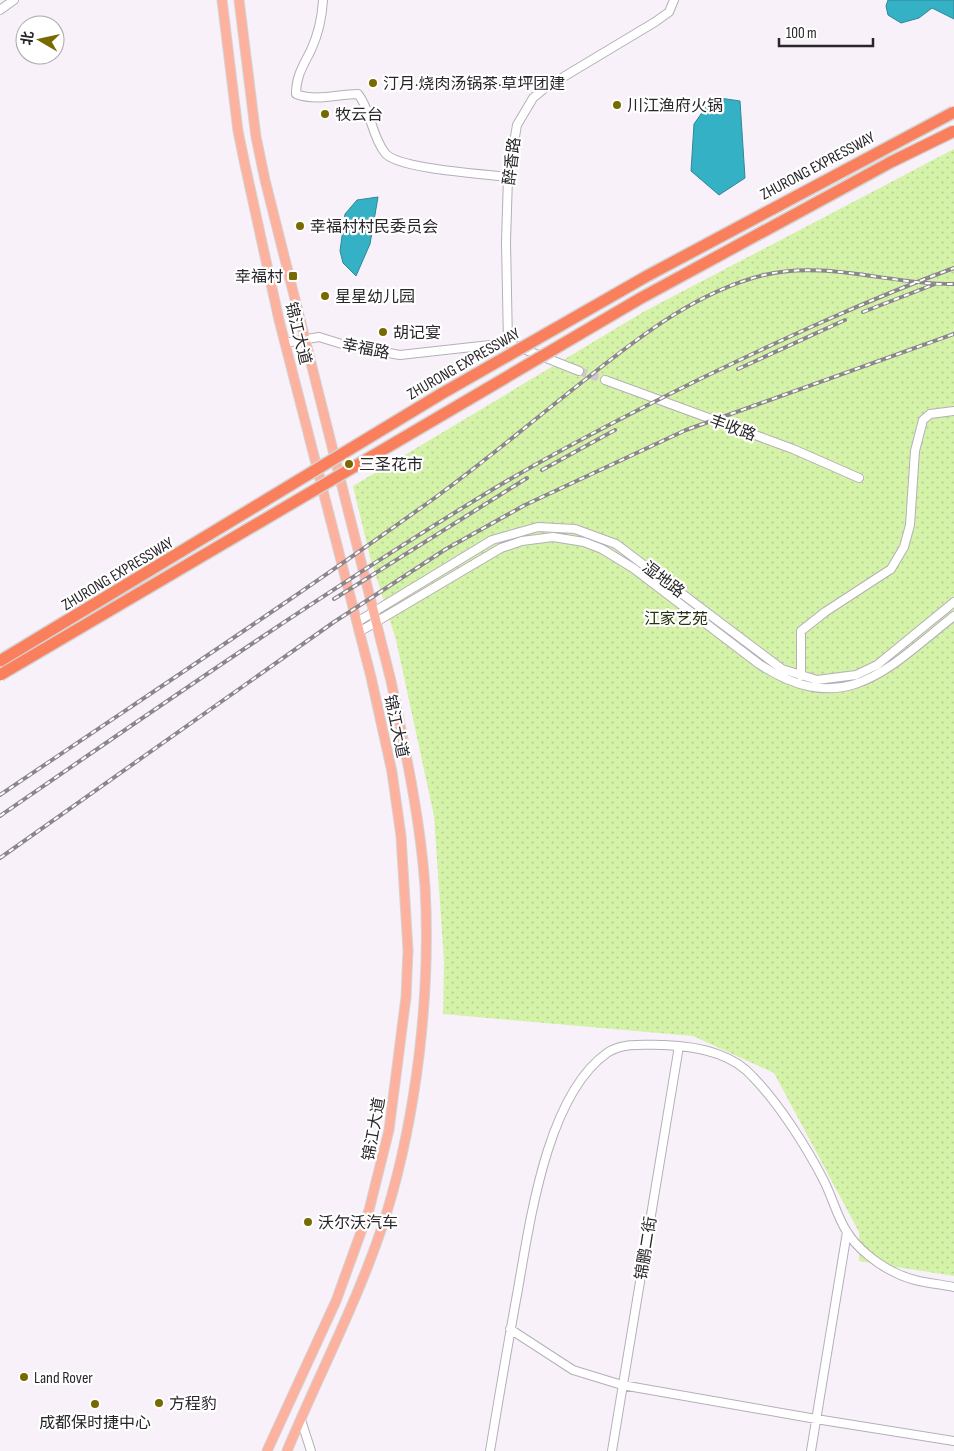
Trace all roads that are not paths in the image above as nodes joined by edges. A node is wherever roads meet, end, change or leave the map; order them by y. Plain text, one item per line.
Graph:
1 (14, 0) edge
2 (222, 0) edge
3 (239, 0) edge
4 (323, 0) edge
5 (674, 0) edge
6 (0, 10) edge
7 (954, 112) edge
8 (954, 131) edge
9 (508, 177) junction
10 (304, 340) junction
11 (285, 343) junction
12 (508, 343) junction
13 (579, 371) tunnel mouth
14 (605, 380) tunnel mouth
15 (954, 411) edge
16 (860, 478) dead end
17 (671, 585) junction
18 (666, 593) junction
19 (954, 602) edge
20 (372, 614) junction
21 (954, 616) edge
22 (357, 622) junction
23 (375, 623) junction
24 (359, 632) junction
25 (0, 661) edge
26 (0, 675) edge
27 (800, 679) junction
28 (678, 1046) junction
29 (847, 1232) junction
30 (954, 1287) edge
31 (510, 1329) junction
32 (622, 1385) junction
33 (301, 1420) junction
34 (816, 1420) junction
35 (954, 1440) edge
36 (267, 1451) edge
37 (287, 1451) edge
38 (311, 1451) edge
39 (490, 1451) edge
40 (612, 1451) edge
41 (811, 1451) edge

1 - 6 street
2 - 11 main road, 锦江大道
3 - 10 main road, 锦江大道
4 - 9 street
5 - 9 street, 醉香路
7 - 25 highway, ZHURONG EXPRESSWAY, bridge
8 - 26 highway, ZHURONG EXPRESSWAY, bridge
9 - 12 street, 醉香路
10 - 11 street, 幸福路
10 - 12 street, 幸福路
10 - 20 main road, 锦江大道
11 - 22 main road, 锦江大道
12 - 13 street
14 - 16 street, 丰收路
15 - 27 street
17 - 18 street
17 - 20 street, 湿地路
17 - 27 street, 湿地路
18 - 23 street, 湿地路
18 - 27 street, 湿地路
19 - 27 street, 湿地路
20 - 22 street, 湿地路
20 - 23 main road, 锦江大道
21 - 27 street, 湿地路
22 - 24 main road, 锦江大道
23 - 24 street, 湿地路
23 - 33 main road, 锦江大道
24 - 36 main road, 锦江大道
28 - 29 street
28 - 31 street
28 - 32 street, 锦鹏二街
29 - 30 street
29 - 34 street
31 - 32 street
31 - 39 street
32 - 34 street
32 - 40 street, 锦鹏二街
33 - 37 main road, 锦江大道
33 - 38 street
34 - 35 street
34 - 41 street

